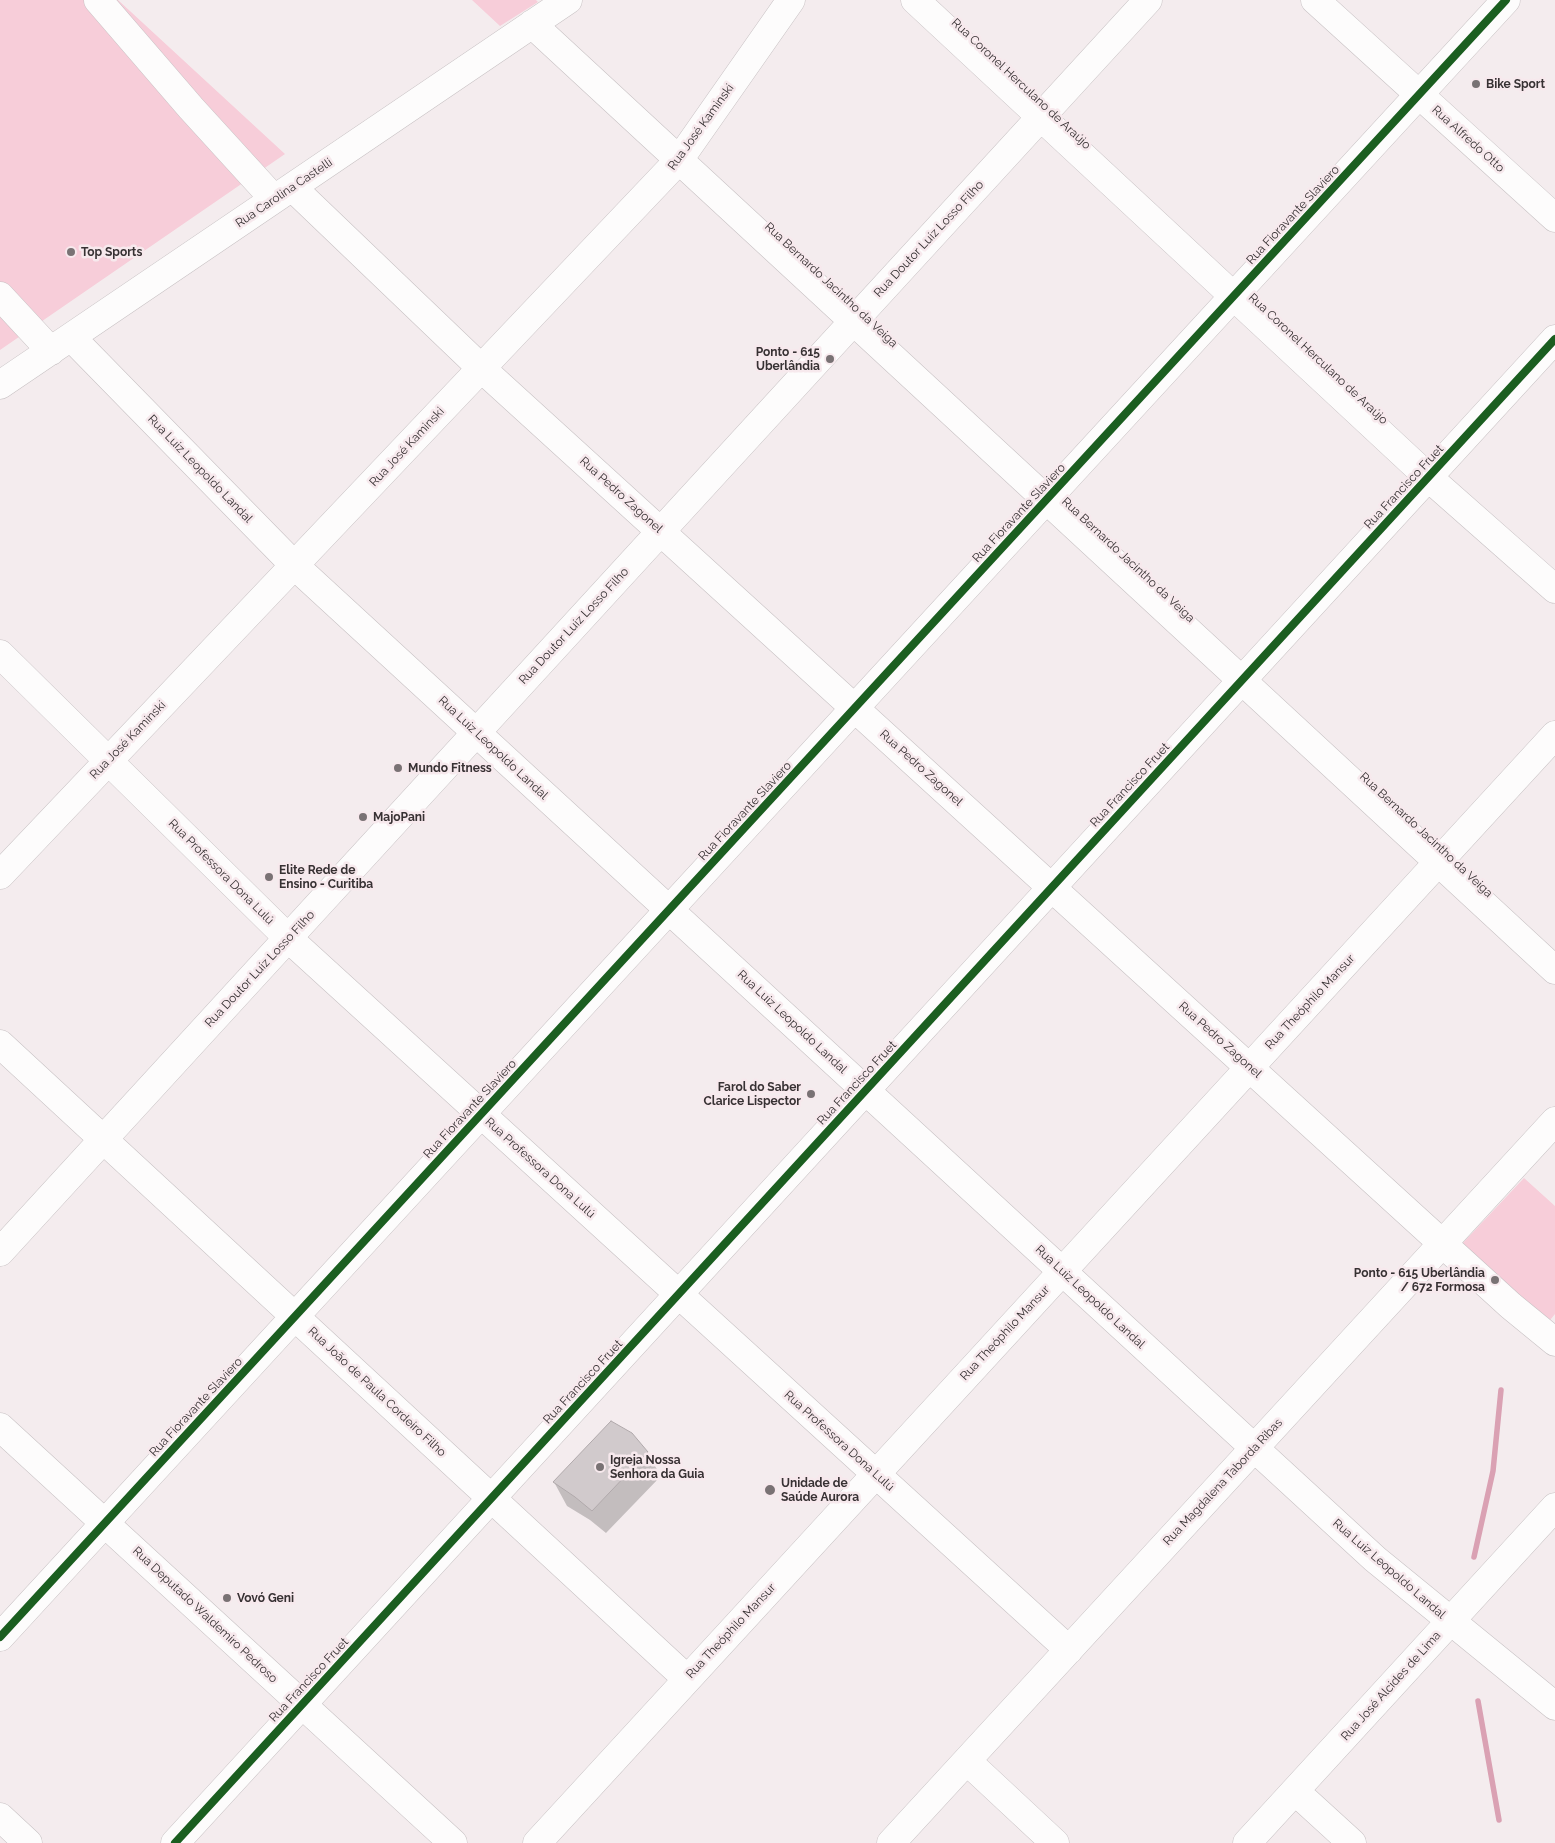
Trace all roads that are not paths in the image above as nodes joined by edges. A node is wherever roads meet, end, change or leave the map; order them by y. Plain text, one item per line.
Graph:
1 (98, 0) edge
2 (568, 0) edge
3 (791, 0) edge
4 (915, 0) edge
5 (1148, 0) edge
6 (1315, 0) edge
7 (1506, 0) edge
8 (532, 24) junction
9 (1419, 94) junction
10 (1041, 117) junction
11 (679, 160) junction
12 (283, 193) junction
13 (1555, 218) edge
14 (0, 296) edge
15 (1233, 296) junction
16 (854, 321) junction
17 (1555, 339) edge
18 (61, 344) junction
19 (481, 368) junction
20 (0, 385) edge
21 (1428, 477) junction
22 (1046, 499) junction
23 (661, 531) junction
24 (294, 565) junction
25 (1555, 589) edge
26 (0, 654) edge
27 (1242, 680) junction
28 (855, 708) junction
29 (476, 732) junction
30 (1555, 735) edge
31 (108, 761) junction
32 (1438, 862) junction
33 (0, 875) edge
34 (1052, 887) junction
35 (669, 910) junction
36 (288, 938) junction
37 (1555, 970) edge
38 (0, 1044) edge
39 (1250, 1067) junction
40 (866, 1090) junction
41 (481, 1114) junction
42 (1555, 1121) edge
43 (103, 1139) junction
44 (1443, 1243) junction
45 (0, 1252) edge
46 (1062, 1271) junction
47 (678, 1294) junction
48 (294, 1316) junction
49 (1555, 1342) edge
50 (0, 1427) edge
51 (1254, 1448) junction
52 (876, 1474) junction
53 (491, 1498) junction
54 (1553, 1512) edge
55 (105, 1523) junction
56 (1450, 1621) junction
57 (0, 1637) edge
58 (1069, 1650) junction
59 (687, 1679) junction
60 (302, 1704) junction
61 (1555, 1706) edge
62 (967, 1761) junction
63 (1295, 1791) junction
64 (0, 1817) edge
65 (28, 1843) edge
66 (175, 1843) edge
67 (453, 1843) edge
68 (537, 1843) edge
69 (891, 1843) edge
70 (1055, 1843) edge
71 (1247, 1843) edge
72 (1352, 1843) edge

1 - 12 street, Rua Pedro Zagonel
2 - 8 street, Rua Carolina Castelli
3 - 11 street, Rua José Kaminski
4 - 10 street, Rua Coronel Herculano de Araújo
5 - 10 street, Rua Doutor Luiz Losso Filho
6 - 9 street, Rua Alfredo Otto
7 - 9 street, Rua Fioravante Slaviero
8 - 11 street, Rua Bernardo Jacintho da Veiga
8 - 12 street, Rua Carolina Castelli
9 - 13 street, Rua Alfredo Otto
9 - 15 street, Rua Fioravante Slaviero
10 - 15 street, Rua Coronel Herculano de Araújo
10 - 16 street, Rua Doutor Luiz Losso Filho
11 - 16 street, Rua Bernardo Jacintho da Veiga
11 - 19 street, Rua José Kaminski
12 - 18 street, Rua Carolina Castelli
12 - 19 street, Rua Pedro Zagonel
14 - 18 street, Rua Luiz Leopoldo Landal
15 - 21 street, Rua Coronel Herculano de Araújo
15 - 22 street, Rua Fioravante Slaviero
16 - 22 street, Rua Bernardo Jacintho da Veiga
16 - 23 street, Rua Doutor Luiz Losso Filho
17 - 21 street, Rua Francisco Fruet
18 - 20 street, Rua Carolina Castelli
18 - 24 street, Rua Luiz Leopoldo Landal
19 - 23 street, Rua Pedro Zagonel
19 - 24 street, Rua José Kaminski
21 - 25 street, Rua Coronel Herculano de Araújo
21 - 27 street, Rua Francisco Fruet
22 - 27 street, Rua Bernardo Jacintho da Veiga
22 - 28 street, Rua Fioravante Slaviero
23 - 28 street, Rua Pedro Zagonel
23 - 29 street, Rua Doutor Luiz Losso Filho
24 - 29 street, Rua Luiz Leopoldo Landal
24 - 31 street, Rua José Kaminski
26 - 31 street, Rua Professora Dona Lulú
27 - 32 street, Rua Bernardo Jacintho da Veiga
27 - 34 street, Rua Francisco Fruet
28 - 34 street, Rua Pedro Zagonel
28 - 35 street, Rua Fioravante Slaviero
29 - 35 street, Rua Luiz Leopoldo Landal
29 - 36 street, Rua Doutor Luiz Losso Filho
30 - 32 street, Rua Theóphilo Mansur
31 - 33 street, Rua José Kaminski
31 - 36 street, Rua Professora Dona Lulú
32 - 37 street, Rua Bernardo Jacintho da Veiga
32 - 39 street, Rua Theóphilo Mansur
34 - 39 street, Rua Pedro Zagonel
34 - 40 street, Rua Francisco Fruet
35 - 40 street, Rua Luiz Leopoldo Landal
35 - 41 street, Rua Fioravante Slaviero
36 - 41 street, Rua Professora Dona Lulú
36 - 43 street, Rua Doutor Luiz Losso Filho
38 - 43 street, Rua João de Paula Cordeiro Filho
39 - 44 street, Rua Pedro Zagonel
39 - 46 street, Rua Theóphilo Mansur
40 - 46 street, Rua Luiz Leopoldo Landal
40 - 47 street, Rua Francisco Fruet
41 - 47 street, Rua Professora Dona Lulú
41 - 48 street, Rua Fioravante Slaviero
42 - 44 street, Rua Magdalena Taborda Ribas
43 - 45 street, Rua Doutor Luiz Losso Filho
43 - 48 street, Rua João de Paula Cordeiro Filho
44 - 49 street, Rua Pedro Zagonel
44 - 51 street, Rua Magdalena Taborda Ribas
46 - 51 street, Rua Luiz Leopoldo Landal
46 - 52 street, Rua Theóphilo Mansur
47 - 52 street, Rua Professora Dona Lulú
47 - 53 street, Rua Francisco Fruet
48 - 53 street, Rua João de Paula Cordeiro Filho
48 - 55 street, Rua Fioravante Slaviero
50 - 55 street, Rua Deputado Waldemiro Pedroso
51 - 56 street, Rua Luiz Leopoldo Landal
51 - 58 street, Rua Magdalena Taborda Ribas
52 - 58 street, Rua Professora Dona Lulú
52 - 59 street, Rua Theóphilo Mansur
53 - 59 street, Rua João de Paula Cordeiro Filho
53 - 60 street, Rua Francisco Fruet
54 - 56 street, Rua José Alcides de Lima
55 - 57 street, Rua Fioravante Slaviero
55 - 60 street, Rua Deputado Waldemiro Pedroso
56 - 61 street, Rua Luiz Leopoldo Landal
56 - 63 street, Rua José Alcides de Lima
58 - 62 street, Rua Magdalena Taborda Ribas
59 - 68 street, Rua Theóphilo Mansur
60 - 66 street, Rua Francisco Fruet
60 - 67 street, Rua Deputado Waldemiro Pedroso
62 - 69 street, Rua Magdalena Taborda Ribas
62 - 70 street
63 - 71 street, Rua José Alcides de Lima
63 - 72 street
64 - 65 street

